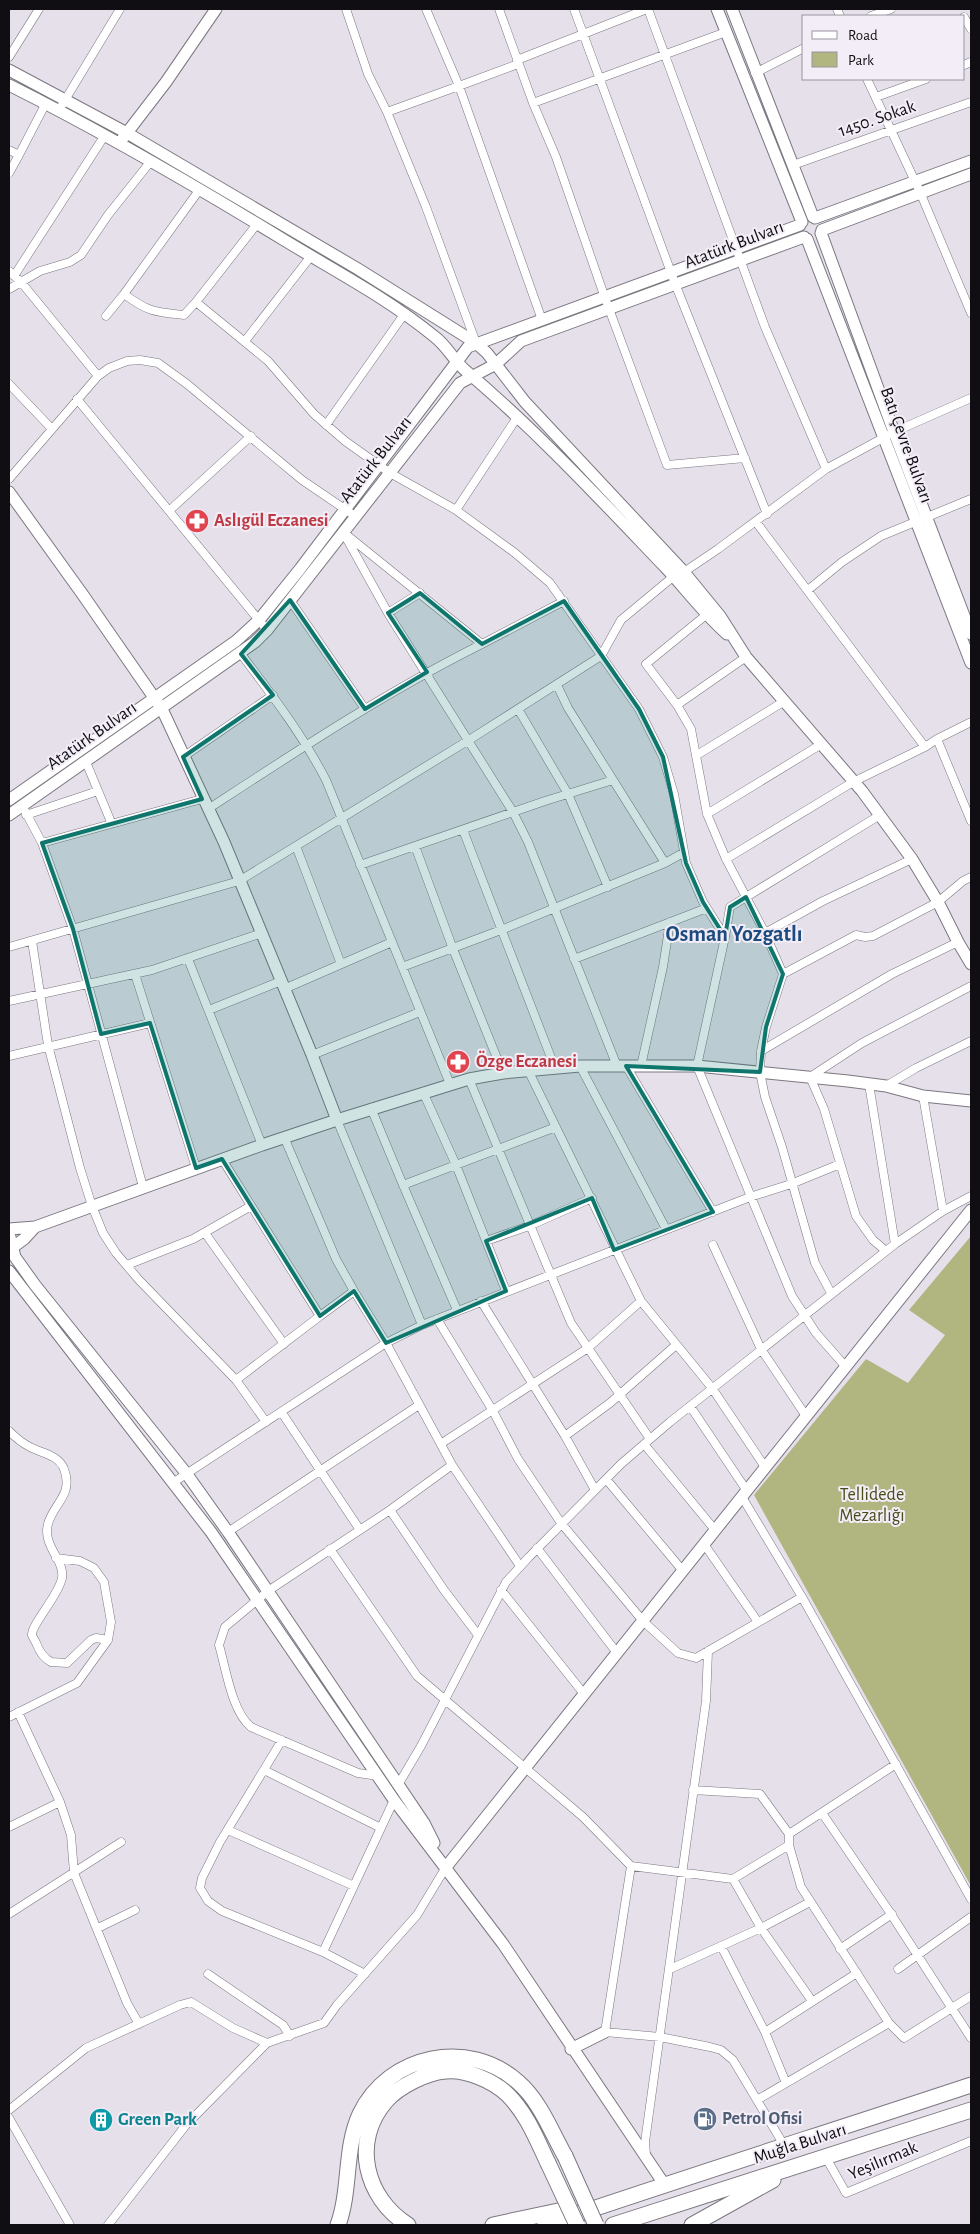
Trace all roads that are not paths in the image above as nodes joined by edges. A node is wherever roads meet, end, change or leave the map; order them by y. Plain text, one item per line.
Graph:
1 (39, 9) edge
2 (120, 9) edge
3 (216, 9) edge
4 (346, 9) edge
5 (426, 9) edge
6 (499, 9) edge
7 (574, 9) edge
8 (648, 9) edge
9 (717, 9) edge
10 (732, 9) edge
11 (891, 9) edge
12 (874, 15) edge
13 (726, 32) junction
14 (583, 34) junction
15 (802, 49) edge
16 (665, 55) junction
17 (9, 57) edge
18 (518, 62) junction
19 (9, 70) edge
20 (756, 73) junction
21 (599, 78) junction
22 (868, 80) edge
23 (923, 80) edge
24 (9, 84) edge
25 (459, 86) junction
26 (876, 97) junction
27 (66, 99) junction
28 (971, 102) edge
29 (46, 103) junction
30 (533, 103) junction
31 (59, 110) junction
32 (387, 112) junction
33 (890, 130) junction
34 (127, 133) junction
35 (105, 135) junction
36 (120, 143) junction
37 (9, 150) edge
38 (19, 155) junction
39 (151, 161) junction
40 (971, 161) edge
41 (792, 165) junction
42 (9, 173) edge
43 (971, 174) edge
44 (914, 182) junction
45 (200, 189) junction
46 (920, 192) junction
47 (814, 218) junction
48 (257, 224) junction
49 (801, 224) junction
50 (821, 231) junction
51 (806, 238) junction
52 (738, 250) junction
53 (311, 256) junction
54 (742, 261) junction
55 (11, 273) edge
56 (671, 274) junction
57 (20, 282) junction
58 (676, 286) junction
59 (9, 289) edge
60 (124, 294) junction
61 (605, 298) junction
62 (196, 302) junction
63 (609, 310) junction
64 (405, 313) junction
65 (971, 313) edge
66 (106, 316) dead end
67 (542, 320) junction
68 (245, 341) junction
69 (476, 343) junction
70 (457, 361) junction
71 (496, 364) junction
72 (98, 376) junction
73 (474, 376) junction
74 (9, 384) edge
75 (971, 398) edge
76 (77, 399) junction
77 (518, 416) junction
78 (326, 425) junction
79 (52, 429) junction
80 (890, 435) junction
81 (251, 436) junction
82 (745, 458) junction
83 (380, 466) junction
84 (826, 469) junction
85 (390, 473) junction
86 (9, 479) edge
87 (9, 492) edge
88 (971, 499) edge
89 (170, 510) junction
90 (456, 510) junction
91 (350, 513) junction
92 (767, 514) junction
93 (922, 519) junction
94 (756, 522) junction
95 (343, 532) junction
96 (679, 574) junction
97 (808, 590) junction
98 (420, 593) junction
99 (290, 600) junction
100 (564, 601) junction
101 (388, 613) junction
102 (706, 615) junction
103 (259, 620) junction
104 (970, 625) edge
105 (267, 630) junction
106 (735, 642) junction
107 (482, 644) junction
108 (241, 654) junction
109 (601, 656) junction
110 (746, 657) junction
111 (971, 663) edge
112 (427, 672) junction
113 (557, 685) junction
114 (273, 695) junction
115 (155, 699) junction
116 (783, 702) junction
117 (677, 705) junction
118 (162, 709) junction
119 (365, 709) junction
120 (518, 709) junction
121 (971, 722) edge
122 (937, 739) junction
123 (469, 740) junction
124 (307, 744) junction
125 (820, 745) junction
126 (925, 747) junction
127 (696, 755) junction
128 (183, 756) junction
129 (86, 762) junction
130 (613, 780) junction
131 (852, 782) junction
132 (98, 791) junction
133 (568, 794) junction
134 (202, 799) junction
135 (9, 800) edge
136 (208, 809) junction
137 (25, 810) junction
138 (513, 812) junction
139 (707, 814) junction
140 (9, 815) edge
141 (880, 815) junction
142 (341, 818) junction
143 (971, 821) edge
144 (110, 822) junction
145 (463, 830) junction
146 (42, 843) junction
147 (296, 846) junction
148 (415, 846) junction
149 (684, 854) junction
150 (726, 859) junction
151 (912, 859) junction
152 (665, 863) junction
153 (360, 865) junction
154 (971, 877) edge
155 (239, 881) junction
156 (608, 887) junction
157 (746, 897) junction
158 (938, 902) junction
159 (554, 908) junction
160 (708, 908) junction
161 (670, 922) junction
162 (73, 929) junction
163 (501, 930) junction
164 (262, 933) junction
165 (765, 934) junction
166 (725, 936) junction
167 (32, 941) junction
168 (392, 942) junction
169 (958, 942) junction
170 (9, 947) edge
171 (453, 949) junction
172 (188, 959) junction
173 (574, 959) junction
174 (970, 960) edge
175 (341, 964) junction
176 (402, 967) junction
177 (135, 974) junction
178 (783, 974) junction
179 (89, 984) junction
180 (282, 985) junction
181 (971, 986) edge
182 (40, 994) junction
183 (9, 1001) edge
184 (209, 1010) junction
185 (420, 1012) junction
186 (150, 1023) junction
187 (101, 1034) junction
188 (971, 1041) edge
189 (48, 1046) junction
190 (761, 1051) junction
191 (312, 1055) junction
192 (9, 1056) edge
193 (580, 1066) junction
194 (621, 1066) junction
195 (641, 1066) junction
196 (697, 1066) junction
197 (555, 1068) junction
198 (528, 1070) junction
199 (503, 1072) junction
200 (760, 1072) junction
201 (810, 1076) junction
202 (469, 1079) junction
203 (450, 1084) junction
204 (869, 1084) junction
205 (886, 1086) junction
206 (423, 1092) junction
207 (923, 1096) junction
208 (971, 1101) edge
209 (371, 1108) junction
210 (337, 1120) junction
211 (556, 1127) junction
212 (284, 1137) junction
213 (262, 1144) junction
214 (497, 1150) junction
215 (222, 1159) junction
216 (840, 1164) junction
217 (456, 1165) junction
218 (196, 1168) junction
219 (791, 1184) junction
220 (403, 1185) junction
221 (143, 1187) junction
222 (971, 1196) edge
223 (750, 1197) junction
224 (592, 1198) junction
225 (92, 1206) junction
226 (252, 1206) junction
227 (971, 1210) edge
228 (943, 1211) junction
229 (713, 1212) junction
230 (529, 1226) junction
231 (9, 1228) edge
232 (35, 1228) junction
233 (666, 1229) junction
234 (9, 1233) edge
235 (205, 1233) junction
236 (486, 1241) junction
237 (895, 1244) junction
238 (712, 1245) dead end
239 (10, 1250) edge
240 (614, 1250) junction
241 (886, 1251) junction
242 (127, 1265) junction
243 (9, 1271) edge
244 (550, 1275) junction
245 (354, 1291) junction
246 (506, 1291) junction
247 (831, 1293) junction
248 (481, 1301) junction
249 (641, 1302) junction
250 (457, 1310) junction
251 (805, 1315) junction
252 (320, 1316) junction
253 (438, 1319) junction
254 (422, 1325) junction
255 (386, 1343) junction
256 (284, 1344) junction
257 (676, 1344) junction
258 (588, 1348) junction
259 (761, 1349) junction
260 (846, 1367) junction
261 (236, 1380) junction
262 (533, 1385) junction
263 (712, 1388) junction
264 (621, 1394) junction
265 (419, 1405) junction
266 (690, 1406) junction
267 (493, 1411) junction
268 (282, 1412) junction
269 (806, 1416) junction
270 (266, 1422) junction
271 (9, 1431) edge
272 (565, 1436) junction
273 (647, 1442) junction
274 (442, 1443) junction
275 (452, 1465) junction
276 (766, 1468) junction
277 (320, 1470) junction
278 (186, 1473) junction
279 (606, 1479) junction
280 (174, 1482) junction
281 (595, 1490) junction
282 (744, 1494) junction
283 (390, 1510) junction
284 (561, 1524) junction
285 (360, 1530) junction
286 (715, 1530) junction
287 (228, 1532) junction
288 (704, 1544) junction
289 (330, 1548) junction
290 (537, 1548) junction
291 (56, 1558) junction
292 (520, 1566) junction
293 (683, 1571) junction
294 (501, 1590) junction
295 (268, 1591) junction
296 (802, 1597) junction
297 (259, 1600) junction
298 (643, 1621) junction
299 (758, 1622) junction
300 (478, 1635) junction
301 (108, 1640) junction
302 (708, 1651) junction
303 (617, 1653) junction
304 (584, 1694) junction
305 (444, 1701) junction
306 (18, 1712) junction
307 (9, 1717) edge
308 (282, 1740) junction
309 (896, 1764) junction
310 (525, 1768) junction
311 (264, 1770) junction
312 (378, 1776) junction
313 (398, 1785) junction
314 (694, 1790) junction
315 (394, 1800) junction
316 (60, 1802) junction
317 (822, 1813) junction
318 (9, 1827) edge
319 (381, 1828) junction
320 (228, 1830) junction
321 (789, 1834) junction
322 (121, 1842) dead end
323 (789, 1845) junction
324 (631, 1866) junction
325 (446, 1867) junction
326 (74, 1873) junction
327 (682, 1873) junction
328 (733, 1879) junction
329 (354, 1886) junction
330 (971, 1899) edge
331 (810, 1902) junction
332 (135, 1910) dead end
333 (9, 1914) edge
334 (892, 1914) junction
335 (971, 1917) edge
336 (98, 1928) junction
337 (761, 1928) junction
338 (721, 1946) junction
339 (840, 1949) junction
340 (323, 1952) junction
341 (918, 1955) junction
342 (670, 1969) junction
343 (898, 1969) dead end
344 (857, 1973) junction
345 (208, 1974) dead end
346 (365, 1974) junction
347 (971, 1996) edge
348 (812, 2001) junction
349 (952, 2008) junction
350 (889, 2023) junction
351 (139, 2024) junction
352 (605, 2032) junction
353 (765, 2032) junction
354 (290, 2036) junction
355 (660, 2037) junction
356 (971, 2038) edge
357 (267, 2044) junction
358 (572, 2049) junction
359 (786, 2082) junction
360 (971, 2085) edge
361 (757, 2100) junction
362 (9, 2110) edge
363 (971, 2110) edge
364 (9, 2118) edge
365 (971, 2140) edge
366 (785, 2147) junction
367 (825, 2156) junction
368 (646, 2158) junction
369 (807, 2162) junction
370 (660, 2185) junction
371 (70, 2225) edge
372 (108, 2225) edge
373 (338, 2225) edge
374 (408, 2225) edge
375 (493, 2225) edge
376 (545, 2225) edge
377 (577, 2225) edge
378 (596, 2225) edge
379 (613, 2225) edge
380 (692, 2225) edge

1 - 17 street
2 - 27 street
3 - 34 main road
4 - 32 street
5 - 25 street
6 - 18 street
7 - 14 street
8 - 14 street
8 - 16 street
9 - 13 main road
10 - 20 main road
11 - 12 street
13 - 16 street
13 - 49 main road
14 - 18 street
14 - 21 street
15 - 20 street
16 - 21 street
16 - 52 street
18 - 25 street
18 - 30 street
19 - 27 main road
20 - 41 main road
21 - 30 street
21 - 56 street
22 - 26 street
23 - 26 street
24 - 29 main road
25 - 32 street
25 - 67 street
26 - 33 street
27 - 31 street
27 - 34 main road
28 - 33 street, 1450. Sokak
29 - 31 main road
29 - 38 street
30 - 61 street
31 - 35 main road
32 - 69 street
33 - 41 street, 1450. Sokak
33 - 44 street
34 - 36 main road
34 - 69 main road
35 - 36 main road
35 - 55 street
36 - 39 main road
37 - 38 street
38 - 42 street
39 - 45 main road
39 - 57 street
40 - 44 main road
41 - 47 main road
43 - 46 main road
44 - 46 street
44 - 47 main road
45 - 48 main road
45 - 60 street
46 - 50 main road
46 - 65 street
47 - 49 main road
47 - 50 main road
48 - 53 main road
48 - 62 street
49 - 51 main road
49 - 52 main road, Atatürk Bulvarı
50 - 51 main road
50 - 80 main road, Batı Çevre Bulvarı
51 - 54 main road, Atatürk Bulvarı
51 - 80 main road, Batı Çevre Bulvarı
52 - 54 street
52 - 56 main road, Atatürk Bulvarı
53 - 64 main road
53 - 68 street
54 - 58 main road, Atatürk Bulvarı
54 - 84 street
55 - 57 street
56 - 58 street
56 - 61 main road, Atatürk Bulvarı
57 - 59 street
57 - 72 street
58 - 63 main road, Atatürk Bulvarı
58 - 82 street
60 - 62 street
60 - 66 street
61 - 63 street
61 - 67 main road, Atatürk Bulvarı
62 - 68 street
63 - 71 main road, Atatürk Bulvarı
63 - 82 street
64 - 70 main road
64 - 78 street
67 - 69 main road, Atatürk Bulvarı
68 - 78 street
69 - 70 main road, Atatürk Bulvarı
69 - 71 main road
70 - 73 main road
70 - 83 main road, Atatürk Bulvarı
71 - 73 main road, Atatürk Bulvarı
71 - 96 main road
72 - 76 street
72 - 81 street
73 - 77 main road
73 - 85 main road, Atatürk Bulvarı
74 - 79 street
75 - 80 street
76 - 79 street
76 - 89 street
77 - 90 street
77 - 96 main road
78 - 83 street
79 - 86 street
80 - 84 street
80 - 93 main road, Batı Çevre Bulvarı
81 - 89 street
81 - 91 street
82 - 92 street
83 - 85 street
83 - 91 main road, Atatürk Bulvarı
84 - 92 street
85 - 90 street
85 - 91 main road, Atatürk Bulvarı
87 - 115 main road
88 - 93 street
89 - 103 street
90 - 100 street
91 - 95 main road, Atatürk Bulvarı
91 - 103 main road, Atatürk Bulvarı
92 - 94 street
93 - 97 street
93 - 104 main road, Batı Çevre Bulvarı
93 - 111 main road, Batı Çevre Bulvarı
94 - 96 street
94 - 97 street
95 - 98 street
95 - 99 main road, Atatürk Bulvarı
95 - 101 street
96 - 102 main road
96 - 106 main road
96 - 109 street
97 - 126 street
98 - 101 street
98 - 107 street
99 - 105 main road, Atatürk Bulvarı
99 - 119 street
100 - 107 street
100 - 109 street
101 - 112 street
102 - 106 main road
102 - 117 street
103 - 105 street
103 - 115 main road, Atatürk Bulvarı
105 - 108 main road, Atatürk Bulvarı
106 - 110 main road
107 - 112 street
108 - 114 street
108 - 118 main road, Atatürk Bulvarı
109 - 113 street
109 - 149 street
110 - 116 main road
110 - 117 street
112 - 119 street
112 - 123 street
113 - 120 street
113 - 130 street
114 - 124 street
114 - 128 street
115 - 118 main road
115 - 135 main road, Atatürk Bulvarı
116 - 125 main road
116 - 127 street
117 - 127 street
118 - 128 main road
118 - 129 main road, Atatürk Bulvarı
119 - 124 street
120 - 123 street
120 - 133 street
121 - 122 street
122 - 126 street
122 - 143 street
123 - 138 street
123 - 142 street
124 - 136 street
124 - 142 street
125 - 131 main road
125 - 139 street
126 - 131 street
127 - 139 street
128 - 134 main road
129 - 132 street
129 - 137 main road, Atatürk Bulvarı
130 - 133 street
130 - 152 street
131 - 141 main road
131 - 150 street
132 - 137 street
132 - 144 street
133 - 138 street
133 - 156 street
134 - 136 main road
134 - 144 street
136 - 155 main road
137 - 140 main road, Atatürk Bulvarı
137 - 146 street
138 - 145 street
138 - 159 street
139 - 150 street
141 - 151 main road
141 - 157 street
142 - 147 street
142 - 153 street
144 - 146 street
145 - 148 street
145 - 163 street
146 - 162 street
147 - 155 street
147 - 175 street
148 - 153 street
148 - 171 street
149 - 152 street
149 - 160 street
150 - 157 street
151 - 158 main road
151 - 165 street
152 - 156 street
153 - 168 street
154 - 158 street
155 - 162 street
155 - 164 main road
156 - 159 street
157 - 165 street
157 - 166 street
158 - 169 main road
158 - 178 street
159 - 163 street
159 - 173 street
160 - 161 street
160 - 166 street
161 - 173 street
161 - 195 street
162 - 167 street
162 - 179 street
163 - 171 street
163 - 197 street
164 - 172 street
164 - 180 main road
165 - 178 street
166 - 196 street
167 - 170 street
167 - 182 street
168 - 175 street
168 - 176 street
169 - 174 main road
169 - 190 street
171 - 176 street
171 - 199 street
172 - 177 street
172 - 184 street
173 - 194 street
175 - 180 street
176 - 185 street
177 - 179 street
177 - 186 street
178 - 190 street
179 - 182 street
179 - 187 street
180 - 184 street
180 - 191 main road
181 - 201 street
182 - 183 street
182 - 189 street
184 - 213 street
185 - 191 street
185 - 203 street
186 - 187 street
186 - 218 street
187 - 189 street
187 - 221 street
188 - 205 street
189 - 192 street
189 - 225 street
190 - 200 street
191 - 210 main road
193 - 194 main road
193 - 197 main road
193 - 233 street
194 - 195 main road
194 - 229 street
195 - 196 main road
196 - 200 main road
196 - 223 street
197 - 198 main road
198 - 199 main road
198 - 211 street
199 - 202 main road
200 - 201 main road
200 - 219 street
201 - 204 main road
201 - 216 street
202 - 203 main road
202 - 214 street
203 - 206 main road
204 - 205 main road
204 - 237 street
205 - 207 main road
206 - 209 main road
206 - 217 street
207 - 208 main road
207 - 228 street
209 - 210 main road
209 - 220 street
210 - 212 main road
210 - 254 street
211 - 214 street
211 - 224 street
212 - 213 main road
212 - 245 street
213 - 215 main road
214 - 217 street
214 - 230 street
215 - 218 main road
215 - 226 street
216 - 219 street
216 - 241 street
217 - 220 street
217 - 236 street
218 - 221 main road
219 - 223 street
219 - 247 street
220 - 250 street
221 - 225 main road
222 - 228 street
223 - 229 street
223 - 251 street
224 - 230 street
224 - 240 street
225 - 232 main road
225 - 242 street
226 - 235 street
226 - 252 street
227 - 260 main road
228 - 237 street
229 - 233 street
230 - 236 street
230 - 244 street
231 - 232 main road
232 - 239 main road
233 - 240 street
234 - 239 main road
235 - 242 street
235 - 256 street
236 - 246 street
237 - 241 street
238 - 259 street
239 - 278 main road
240 - 244 street
240 - 249 street
241 - 247 street
242 - 261 street
243 - 280 main road
244 - 246 street
244 - 258 street
245 - 252 street
245 - 255 street
246 - 248 street
247 - 251 street
248 - 250 street
248 - 262 street
249 - 257 street
249 - 258 street
250 - 253 street
251 - 259 street
251 - 260 street
252 - 256 street
253 - 254 street
253 - 267 street
254 - 255 street
255 - 265 street
255 - 268 street
256 - 261 street
257 - 263 street
257 - 264 street
258 - 262 street
258 - 264 street
259 - 263 street
259 - 269 street
260 - 269 main road
261 - 270 street
262 - 267 street
262 - 272 street
263 - 266 street
263 - 276 street
264 - 272 street
264 - 273 street
265 - 274 street
265 - 277 street
266 - 273 street
266 - 282 street
267 - 274 street
267 - 284 street
268 - 270 street
268 - 277 street
269 - 276 main road
270 - 278 street
271 - 291 street
272 - 281 street
273 - 279 street
273 - 286 street
274 - 275 street
275 - 283 street
275 - 292 street
276 - 282 main road
277 - 285 street
277 - 287 street
278 - 280 street
278 - 287 main road
279 - 281 street
279 - 293 street
280 - 297 main road
281 - 284 street
282 - 286 main road
282 - 296 street
283 - 285 street
283 - 300 street
284 - 290 street
284 - 298 street
285 - 289 street
286 - 288 main road
287 - 295 main road
288 - 293 main road
288 - 299 street
289 - 295 street
289 - 305 street
290 - 292 street
290 - 303 street
291 - 301 street
291 - 301 street
292 - 294 street
293 - 298 main road
294 - 300 street
294 - 304 street
295 - 297 street
295 - 313 main road
296 - 299 street
296 - 309 street
297 - 308 street
297 - 312 main road
298 - 302 street
298 - 303 main road
299 - 302 street
300 - 305 street
301 - 306 street
302 - 314 street
303 - 304 main road
304 - 310 main road
305 - 310 street
305 - 313 street
306 - 307 street
306 - 316 street
308 - 311 street
308 - 312 street
309 - 317 street
309 - 330 street
310 - 324 street
310 - 325 main road
311 - 319 street
311 - 320 street
312 - 315 main road
313 - 325 main road
314 - 321 street
314 - 327 street
315 - 319 street
315 - 325 main road
316 - 318 street
316 - 326 street
317 - 321 street
317 - 334 street
319 - 329 street
320 - 329 street
320 - 340 street
321 - 323 street
322 - 326 street
323 - 328 street
323 - 331 street
324 - 327 street
324 - 352 street
325 - 346 street
325 - 358 main road
326 - 333 street
326 - 336 street
327 - 328 street
327 - 342 street
328 - 337 street
329 - 340 street
331 - 337 street
331 - 339 street
332 - 336 street
334 - 339 street
334 - 341 street
335 - 341 street
336 - 351 street
337 - 338 street
337 - 348 street
338 - 342 street
338 - 353 street
339 - 344 street
340 - 346 street
341 - 343 street
341 - 349 street
342 - 355 street
344 - 348 street
344 - 350 street
345 - 354 street
346 - 354 street
347 - 349 street
348 - 353 street
349 - 350 street
349 - 356 street
350 - 359 street
351 - 357 street
351 - 362 street
352 - 355 street
352 - 358 main road
353 - 359 street
354 - 357 street
355 - 361 street
355 - 368 street
357 - 372 street
358 - 368 main road
359 - 361 street
360 - 366 highway, Muğla Bulvarı
361 - 366 street
363 - 367 highway, Muğla Bulvarı
364 - 371 street
365 - 367 street, Yeşilırmak
366 - 370 highway, Muğla Bulvarı
367 - 369 highway, Muğla Bulvarı
368 - 370 main road
369 - 379 highway, Muğla Bulvarı
369 - 380 highway
370 - 375 highway
370 - 376 highway
373 - 378 highway, bridge
374 - 377 highway, bridge

